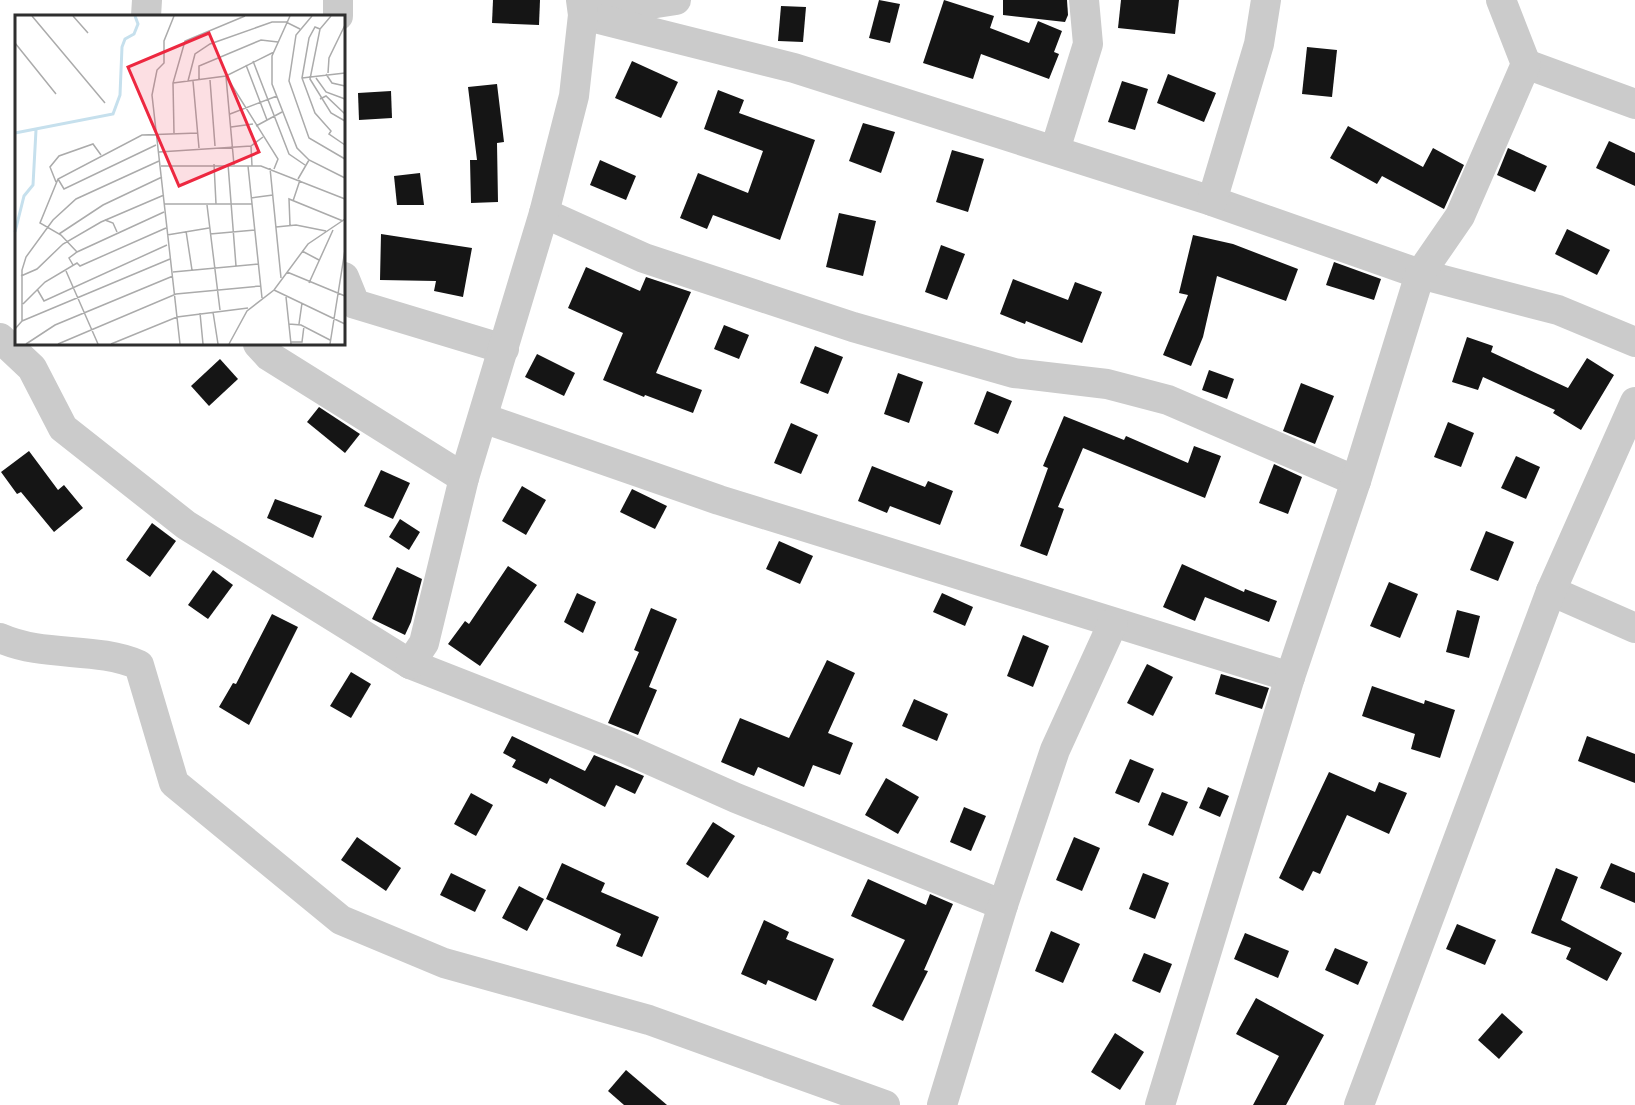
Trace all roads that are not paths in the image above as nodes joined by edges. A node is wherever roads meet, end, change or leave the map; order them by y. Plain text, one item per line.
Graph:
1 (147, 0) edge
2 (676, 0) edge
3 (1084, 0) edge
4 (1266, 0) edge
5 (1501, 0) edge
6 (582, 7) edge
7 (146, 15) edge
8 (1526, 64) junction
9 (1635, 104) edge
10 (1054, 150) junction
11 (1212, 201) junction
12 (544, 213) junction
13 (1420, 274) junction
14 (345, 279) edge
15 (0, 338) edge
16 (1635, 342) edge
17 (259, 345) edge
18 (504, 349) junction
19 (1632, 414) edge
20 (483, 418) junction
21 (464, 478) junction
22 (1356, 481) junction
23 (1551, 591) junction
24 (1113, 623) junction
25 (1635, 628) edge
26 (0, 638) edge
27 (410, 664) junction
28 (1290, 677) junction
29 (1003, 905) junction
30 (885, 1105) edge
31 (942, 1105) edge
32 (1160, 1105) edge
33 (1359, 1105) edge

1 - 7 street
2 - 6 street
3 - 10 street
4 - 11 street
5 - 8 street
6 - 10 street
6 - 12 street
8 - 9 street
8 - 13 street
10 - 11 street
11 - 13 street
12 - 18 street
12 - 22 street
13 - 16 street
13 - 22 street
14 - 18 street
15 - 27 street
17 - 21 street
18 - 20 street
19 - 23 street
20 - 21 street
20 - 24 street
21 - 27 street
22 - 28 street
23 - 25 street
23 - 33 street
24 - 28 street
24 - 29 street
26 - 30 street
27 - 29 street
28 - 32 street
29 - 31 street

